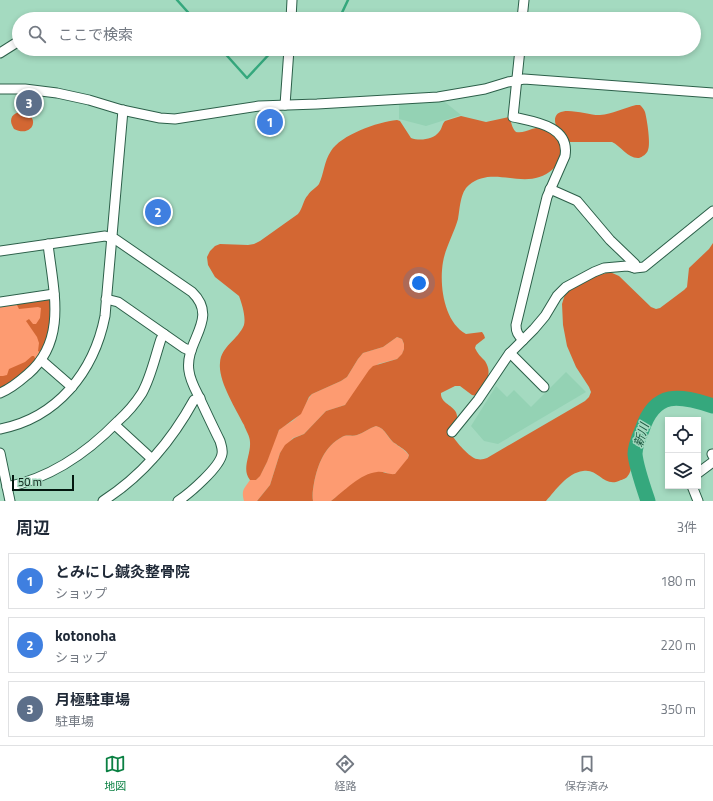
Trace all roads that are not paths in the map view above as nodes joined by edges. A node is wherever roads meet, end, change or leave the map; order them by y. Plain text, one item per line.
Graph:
1 (292, 0) edge
2 (524, 0) edge
3 (291, 12) edge
4 (523, 12) edge
5 (12, 45) edge
6 (0, 53) edge
7 (288, 56) edge
8 (519, 56) edge
9 (517, 80) junction
10 (0, 89) edge
11 (713, 93) edge
12 (285, 105) junction
13 (123, 110) junction
14 (550, 189) junction
15 (713, 211) edge
16 (111, 238) junction
17 (48, 244) junction
18 (0, 250) edge
19 (634, 268) junction
20 (54, 294) junction
21 (106, 299) junction
22 (0, 302) edge
23 (164, 334) junction
24 (523, 340) junction
25 (191, 351) junction
26 (510, 353) junction
27 (41, 360) junction
28 (72, 387) junction
29 (544, 387) dead end
30 (0, 392) edge
31 (200, 398) junction
32 (115, 425) junction
33 (0, 429) edge
34 (452, 432) dead end
35 (713, 457) edge
36 (152, 459) junction
37 (1, 460) edge
38 (701, 470) edge
39 (7, 487) junction
40 (693, 489) edge
41 (10, 501) edge
42 (103, 501) edge
43 (178, 501) edge
44 (698, 501) edge

1 - 3 street
2 - 4 street
5 - 6 street
7 - 12 street
8 - 9 street
9 - 11 street
9 - 12 street
9 - 14 street
10 - 13 street
12 - 13 street
13 - 16 street
14 - 19 street
14 - 24 street
15 - 19 street
16 - 17 street
16 - 21 street
16 - 25 street
17 - 18 street
17 - 20 street
19 - 24 street
20 - 22 street
20 - 27 street
21 - 23 street
21 - 28 street
23 - 25 street
23 - 32 street
24 - 26 street
25 - 31 street
26 - 29 street
26 - 34 street
27 - 28 street
27 - 30 street
28 - 33 street
31 - 36 street
31 - 43 street
32 - 36 street
32 - 39 street
35 - 38 street
36 - 42 street
37 - 39 street
39 - 41 street
40 - 44 street

